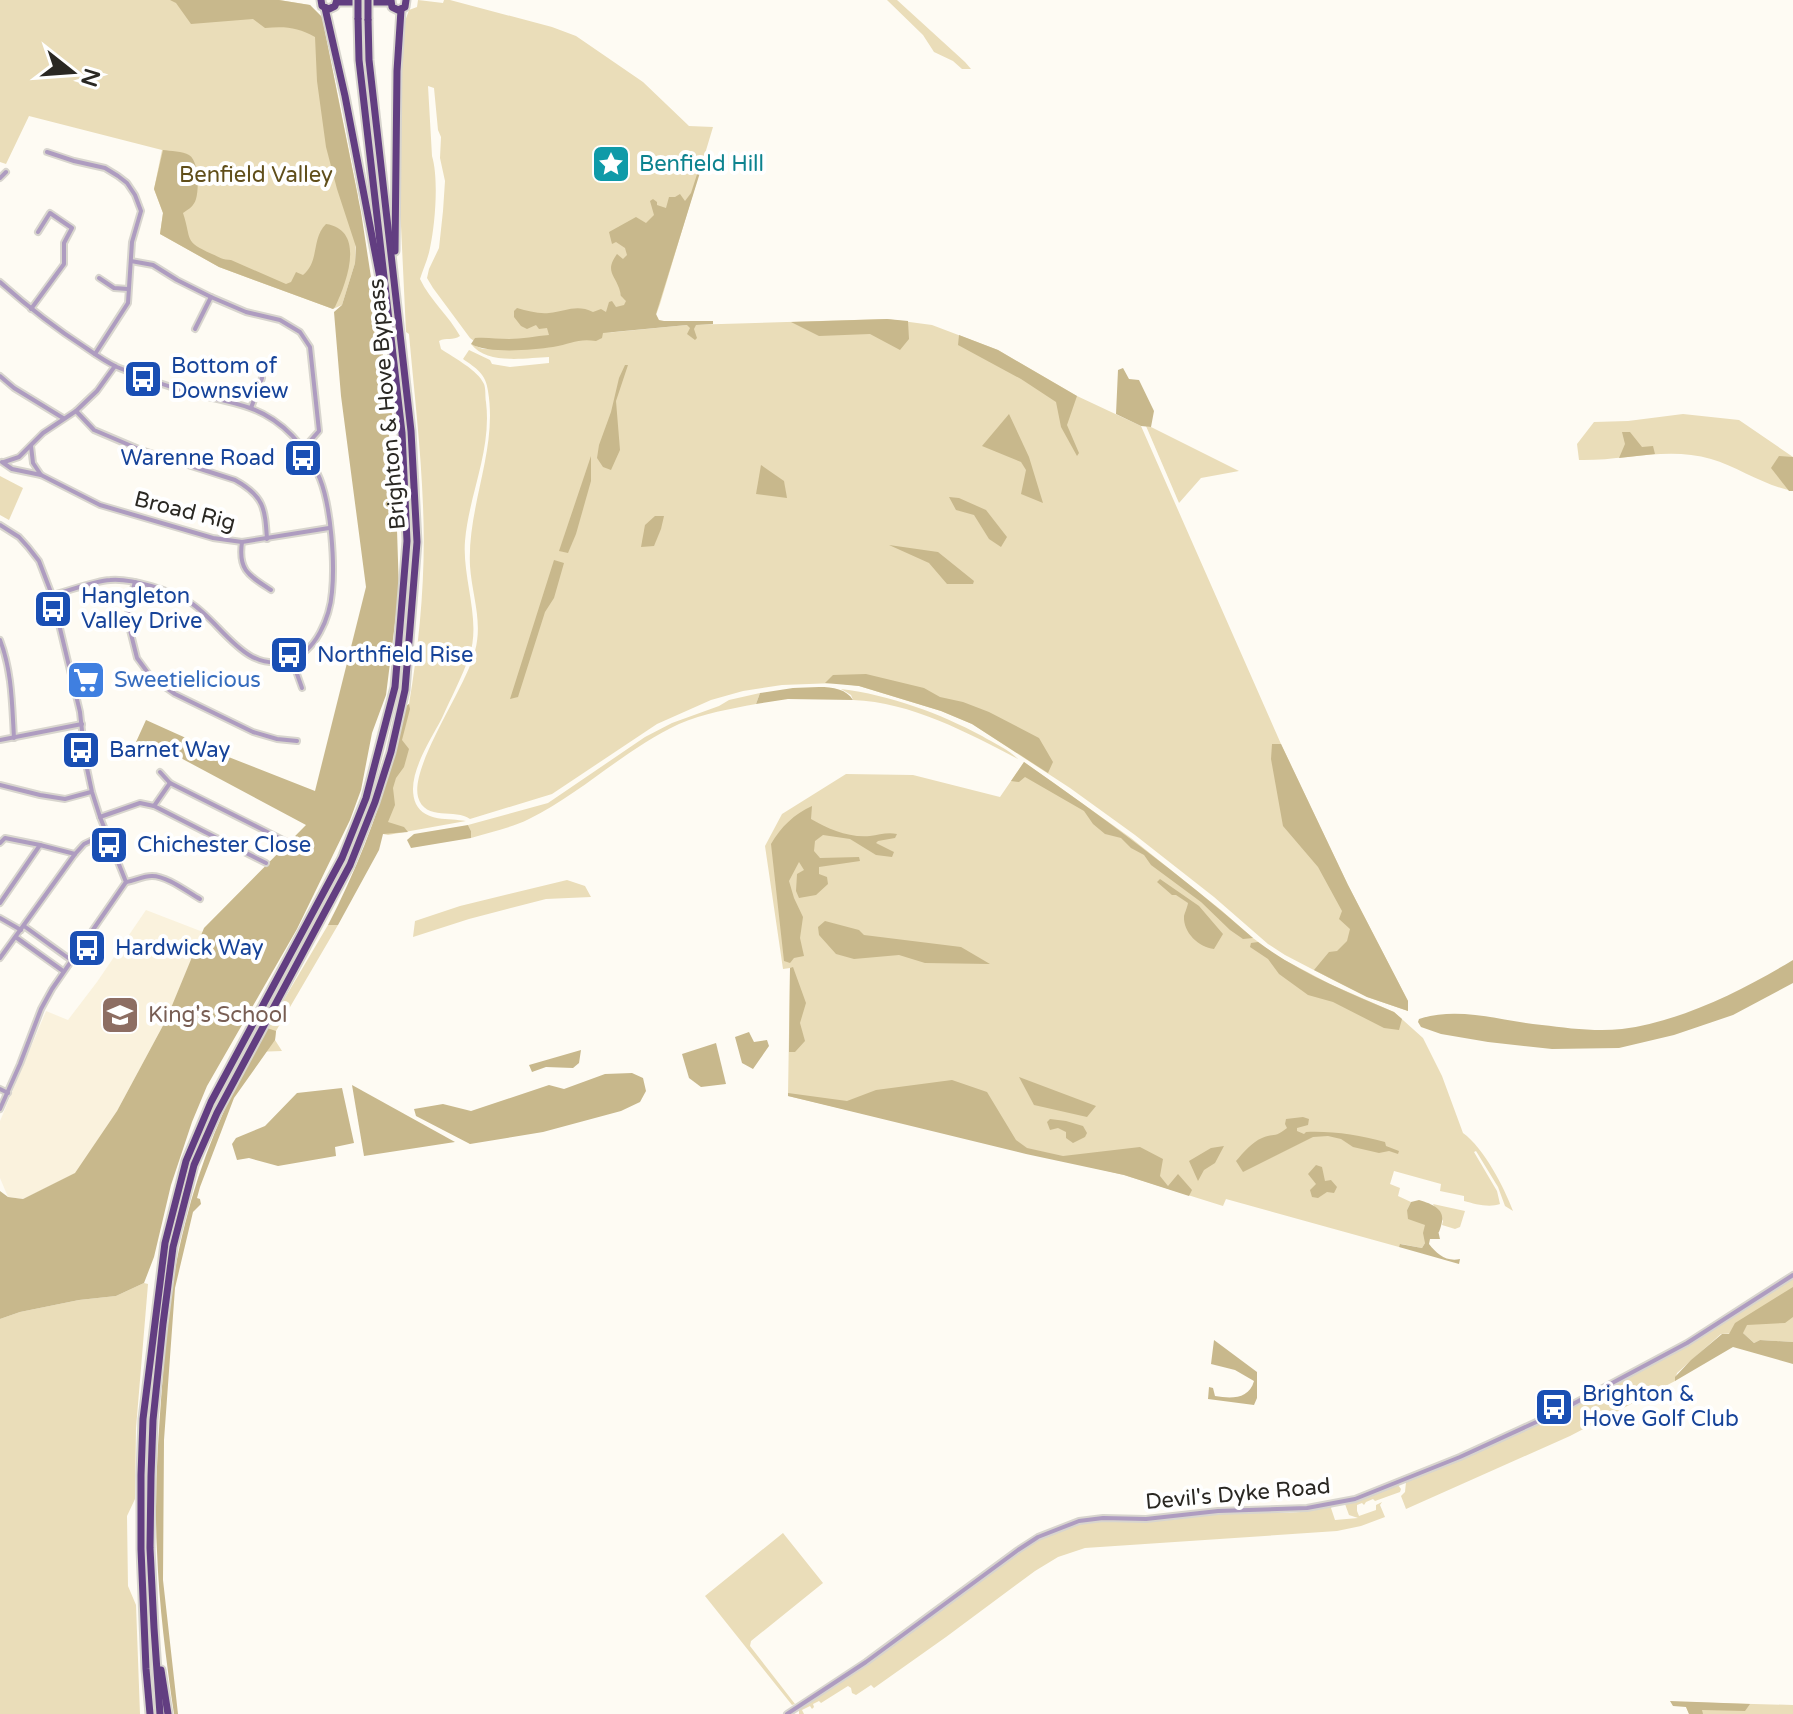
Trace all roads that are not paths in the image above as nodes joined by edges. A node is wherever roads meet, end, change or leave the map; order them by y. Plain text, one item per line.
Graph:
1 (315, 0) edge
2 (358, 0) edge
3 (368, 0) edge
4 (406, 0) edge
5 (337, 1) edge
6 (391, 1) edge
7 (322, 3) edge
8 (401, 10) junction
9 (47, 152) dead end
10 (6, 172) dead end
11 (0, 178) edge
12 (38, 232) dead end
13 (131, 261) junction
14 (99, 278) dead end
15 (0, 282) edge
16 (394, 284) junction
17 (128, 289) junction
18 (211, 297) junction
19 (31, 309) junction
20 (388, 319) junction
21 (195, 329) dead end
22 (95, 354) junction
23 (115, 366) junction
24 (0, 376) edge
25 (262, 378) dead end
26 (251, 408) junction
27 (76, 411) junction
28 (63, 418) junction
29 (31, 446) junction
30 (304, 448) junction
31 (1, 462) edge
32 (41, 475) junction
33 (0, 525) edge
34 (329, 528) junction
35 (267, 539) junction
36 (242, 542) junction
37 (135, 582) junction
38 (271, 590) dead end
39 (52, 595) junction
40 (0, 640) edge
41 (292, 660) junction
42 (7, 662) junction
43 (0, 663) edge
44 (302, 688) dead end
45 (82, 724) junction
46 (14, 738) junction
47 (0, 740) edge
48 (297, 741) dead end
49 (160, 772) dead end
50 (170, 783) junction
51 (0, 785) edge
52 (92, 792) junction
53 (154, 806) junction
54 (100, 817) junction
55 (106, 833) junction
56 (0, 843) edge
57 (289, 843) dead end
58 (40, 845) junction
59 (75, 854) junction
60 (266, 863) dead end
61 (126, 882) junction
62 (200, 899) dead end
63 (0, 903) edge
64 (0, 918) edge
65 (23, 928) junction
66 (16, 937) junction
67 (0, 958) edge
68 (71, 960) junction
69 (63, 971) junction
70 (0, 1089) edge
71 (8, 1093) junction
72 (0, 1109) edge
73 (1793, 1275) edge
74 (154, 1628) junction
75 (148, 1714) edge
76 (160, 1714) edge
77 (168, 1714) edge
78 (787, 1714) edge

1 - 7 highway
2 - 20 highway, Brighton & Hove Bypass, bridge
3 - 16 highway, Brighton & Hove Bypass, bridge
4 - 8 highway
5 - 6 highway
5 - 7 highway
6 - 8 highway
7 - 20 highway
8 - 16 highway
9 - 13 street
10 - 11 street
12 - 19 street
13 - 17 street
13 - 18 street
14 - 17 street
15 - 19 street
16 - 74 highway, Brighton & Hove Bypass
17 - 22 street
18 - 21 street
18 - 30 street
19 - 22 street
20 - 75 highway, Brighton & Hove Bypass
22 - 23 street
23 - 26 street
23 - 27 street
24 - 28 street
25 - 26 street
26 - 30 street
27 - 28 street
27 - 35 street
28 - 29 street
29 - 31 street
29 - 32 street
30 - 34 street
31 - 32 street, Broad Rig
32 - 36 street, Broad Rig
33 - 39 street
34 - 35 street, Broad Rig
34 - 41 street
35 - 36 street, Broad Rig
36 - 38 street
37 - 39 street
37 - 41 street
37 - 48 street
39 - 45 street
40 - 42 street
41 - 44 street
42 - 43 street
42 - 46 street
45 - 46 street
45 - 52 street
46 - 47 street
49 - 50 street
50 - 53 street
50 - 57 street
51 - 52 street
52 - 54 street
53 - 54 street
53 - 60 street
54 - 55 street
55 - 59 street
55 - 61 street
56 - 58 street
58 - 59 street
58 - 63 street
59 - 65 street
61 - 62 street
61 - 68 street
64 - 65 street
65 - 66 street
65 - 68 street
66 - 67 street
66 - 69 street
68 - 69 street
69 - 71 street
70 - 71 street
71 - 72 street
73 - 78 street, Devil's Dyke Road
74 - 76 highway, Brighton & Hove Bypass
74 - 77 highway

